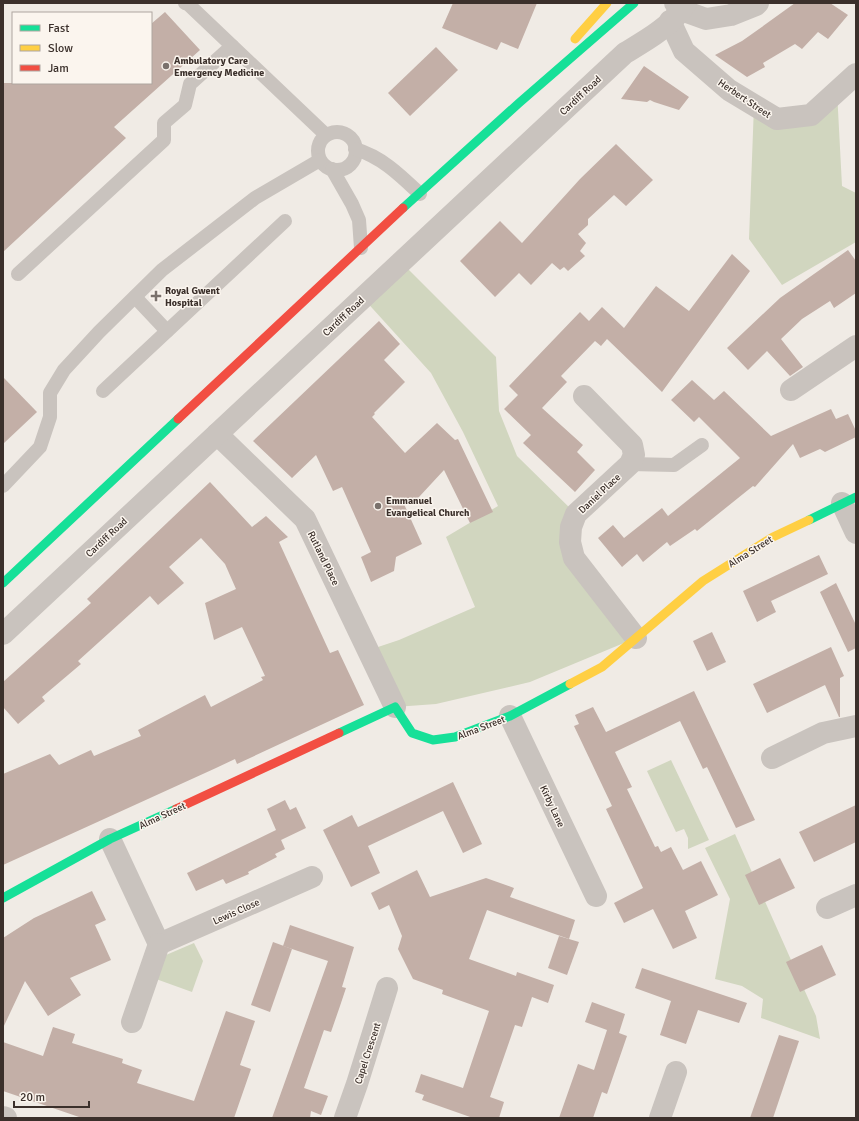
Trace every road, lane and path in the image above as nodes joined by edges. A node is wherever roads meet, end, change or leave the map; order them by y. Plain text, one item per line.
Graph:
1 (186, 3) edge
2 (607, 3) edge
3 (634, 3) edge
4 (758, 3) edge
5 (678, 9) edge
6 (232, 46) junction
7 (856, 74) edge
8 (519, 103) junction
9 (326, 135) junction
10 (355, 149) junction
11 (320, 160) junction
12 (332, 169) junction
13 (420, 194) junction
14 (285, 221) dead end
15 (361, 248) junction
16 (18, 274) dead end
17 (135, 297) junction
18 (167, 332) junction
19 (856, 346) edge
20 (791, 390) dead end
21 (103, 391) dead end
22 (584, 396) dead end
23 (217, 434) junction
24 (702, 445) dead end
25 (630, 464) junction
26 (3, 486) edge
27 (849, 500) edge
28 (856, 533) edge
29 (3, 583) edge
30 (3, 634) edge
31 (636, 638) junction
32 (395, 707) junction
33 (510, 716) junction
34 (856, 726) edge
35 (772, 758) dead end
36 (110, 839) junction
37 (312, 877) dead end
38 (856, 895) edge
39 (596, 896) dead end
40 (3, 898) edge
41 (827, 908) dead end
42 (159, 944) junction
43 (387, 988) dead end
44 (132, 1022) dead end
45 (676, 1072) dead end
46 (3, 1117) edge
47 (6, 1118) edge
48 (345, 1118) edge
49 (660, 1118) edge

1 - 6 lane
2 - 8 main road
3 - 8 main road
4 - 5 street
5 - 7 street, Herbert Street
5 - 23 street, Cardiff Road
6 - 9 lane
6 - 16 lane
8 - 13 main road
9 - 10 lane
9 - 11 lane
10 - 12 lane
10 - 13 lane
11 - 12 lane
11 - 17 lane
12 - 15 lane
13 - 15 main road
14 - 18 lane
15 - 29 main road
17 - 18 lane
17 - 26 lane
18 - 21 lane
19 - 20 street
22 - 25 street
23 - 30 street, Cardiff Road
23 - 32 street, Rutland Place
24 - 25 lane
25 - 31 street, Daniel Place
27 - 28 street
27 - 31 main road, Alma Street
31 - 33 main road, Alma Street
32 - 33 main road, Alma Street
32 - 36 main road, Alma Street
33 - 39 street, Kirby Lane
34 - 35 street
36 - 40 main road, Alma Street
36 - 42 street
37 - 42 street, Lewis Close
38 - 41 street
42 - 44 street
43 - 48 street, Capel Crescent
45 - 49 street
46 - 47 street

